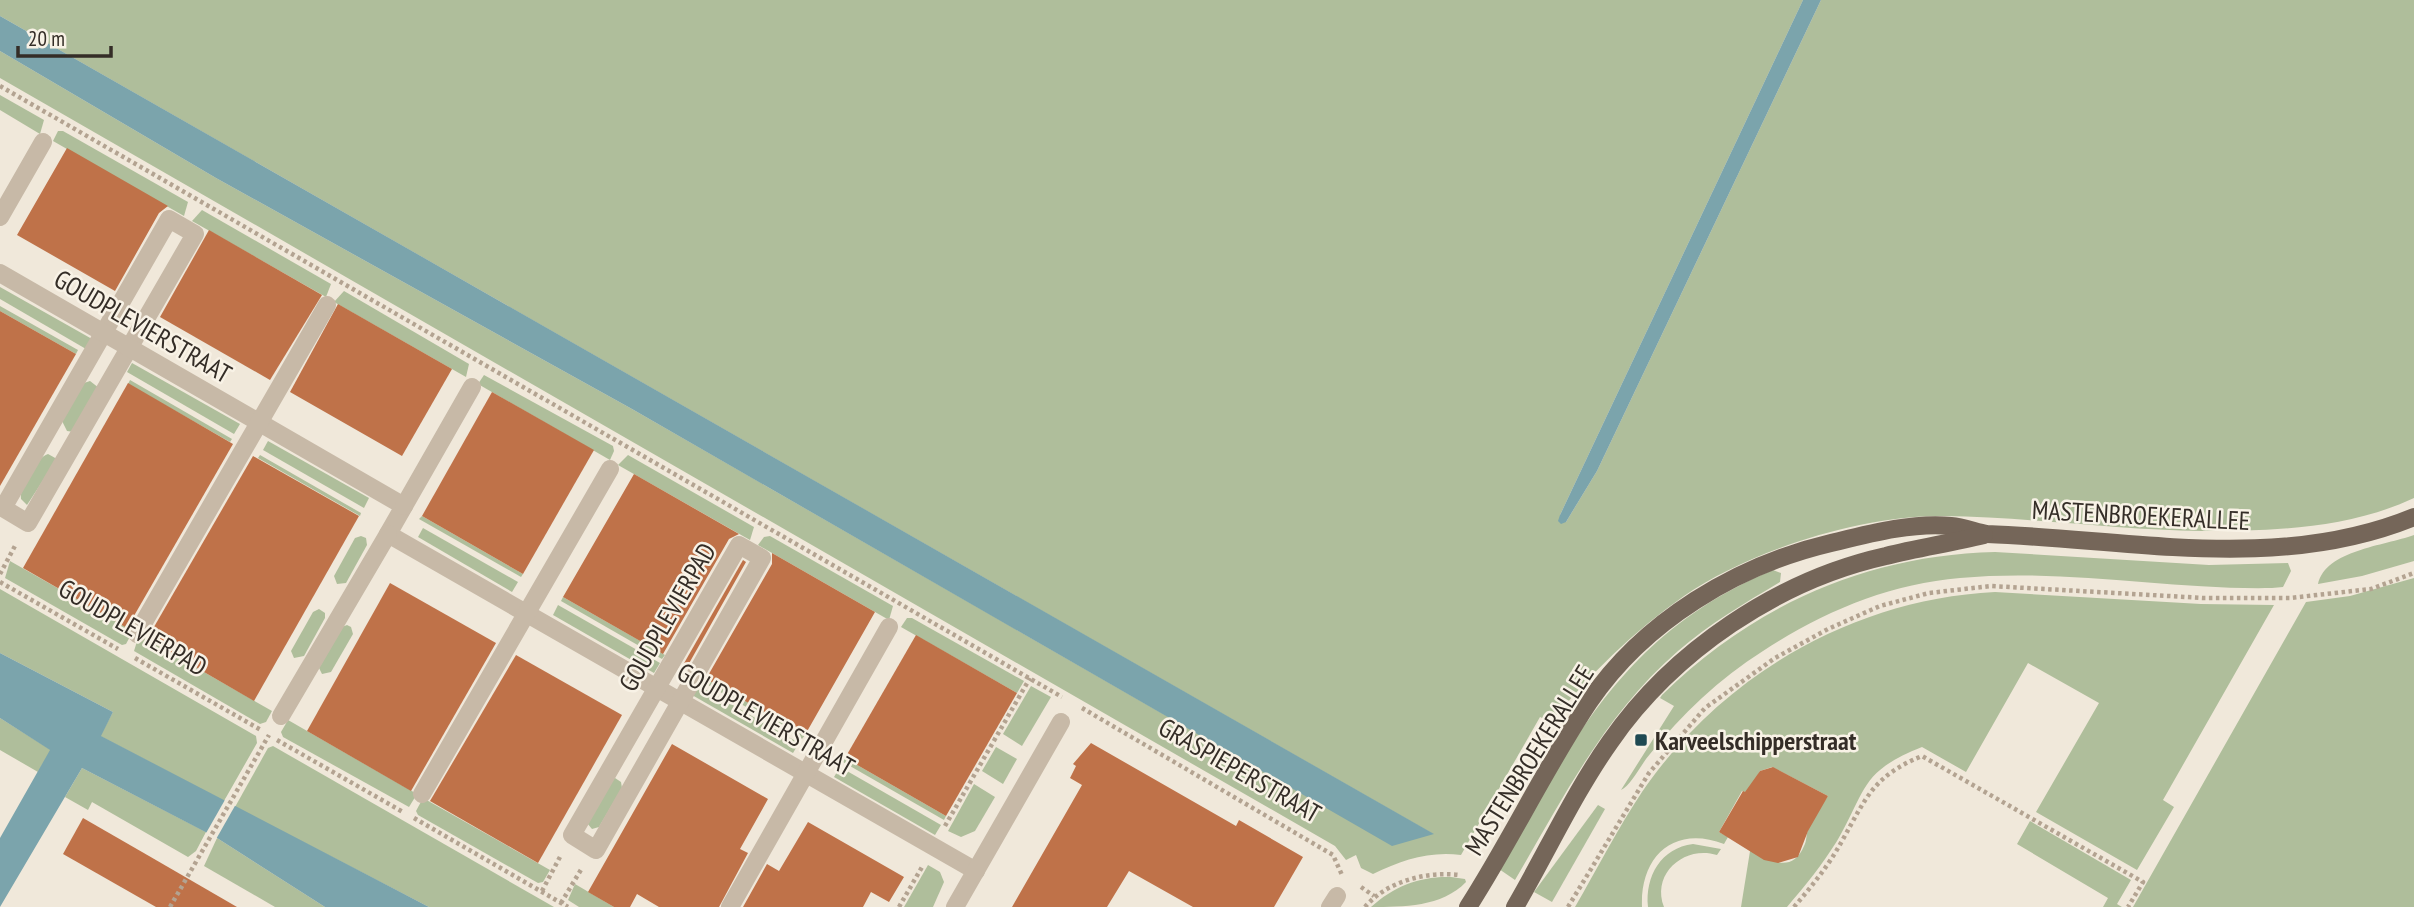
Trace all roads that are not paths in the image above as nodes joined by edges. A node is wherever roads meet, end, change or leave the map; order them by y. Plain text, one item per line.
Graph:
1 (43, 142) dead end
2 (0, 217) edge
3 (0, 273) edge
4 (327, 305) dead end
5 (104, 334) junction
6 (130, 348) junction
7 (472, 387) dead end
8 (260, 423) junction
9 (610, 469) dead end
10 (404, 506) junction
11 (2414, 517) edge
12 (388, 534) junction
13 (1987, 534) junction
14 (529, 614) junction
15 (889, 627) dead end
16 (137, 634) dead end
17 (657, 687) junction
18 (682, 701) junction
19 (281, 716) road end
20 (1061, 722) dead end
21 (807, 772) junction
22 (422, 794) dead end
23 (976, 871) junction
24 (730, 907) edge
25 (956, 907) edge
26 (1468, 907) edge
27 (1516, 907) edge

1 - 2 street
3 - 5 street, GOUDPLEVIERSTRAAT
4 - 8 street
5 - 6 street, GOUDPLEVIERSTRAAT
5 - 6 street
5 - 6 street
6 - 8 street, GOUDPLEVIERSTRAAT
7 - 10 street
8 - 10 street, GOUDPLEVIERSTRAAT
8 - 16 street
9 - 14 street
10 - 12 street
11 - 13 main road, MASTENBROEKERALLEE
12 - 14 street, GOUDPLEVIERSTRAAT
12 - 19 street
13 - 26 main road, MASTENBROEKERALLEE
13 - 27 main road, MASTENBROEKERALLEE
14 - 17 street, GOUDPLEVIERSTRAAT
14 - 22 street
15 - 21 street
17 - 18 street, GOUDPLEVIERSTRAAT
17 - 18 street, GOUDPLEVIERPAD
17 - 18 street, GOUDPLEVIERPAD
18 - 21 street, GOUDPLEVIERSTRAAT
20 - 23 street
21 - 23 street, GOUDPLEVIERSTRAAT
21 - 24 street
23 - 25 street

